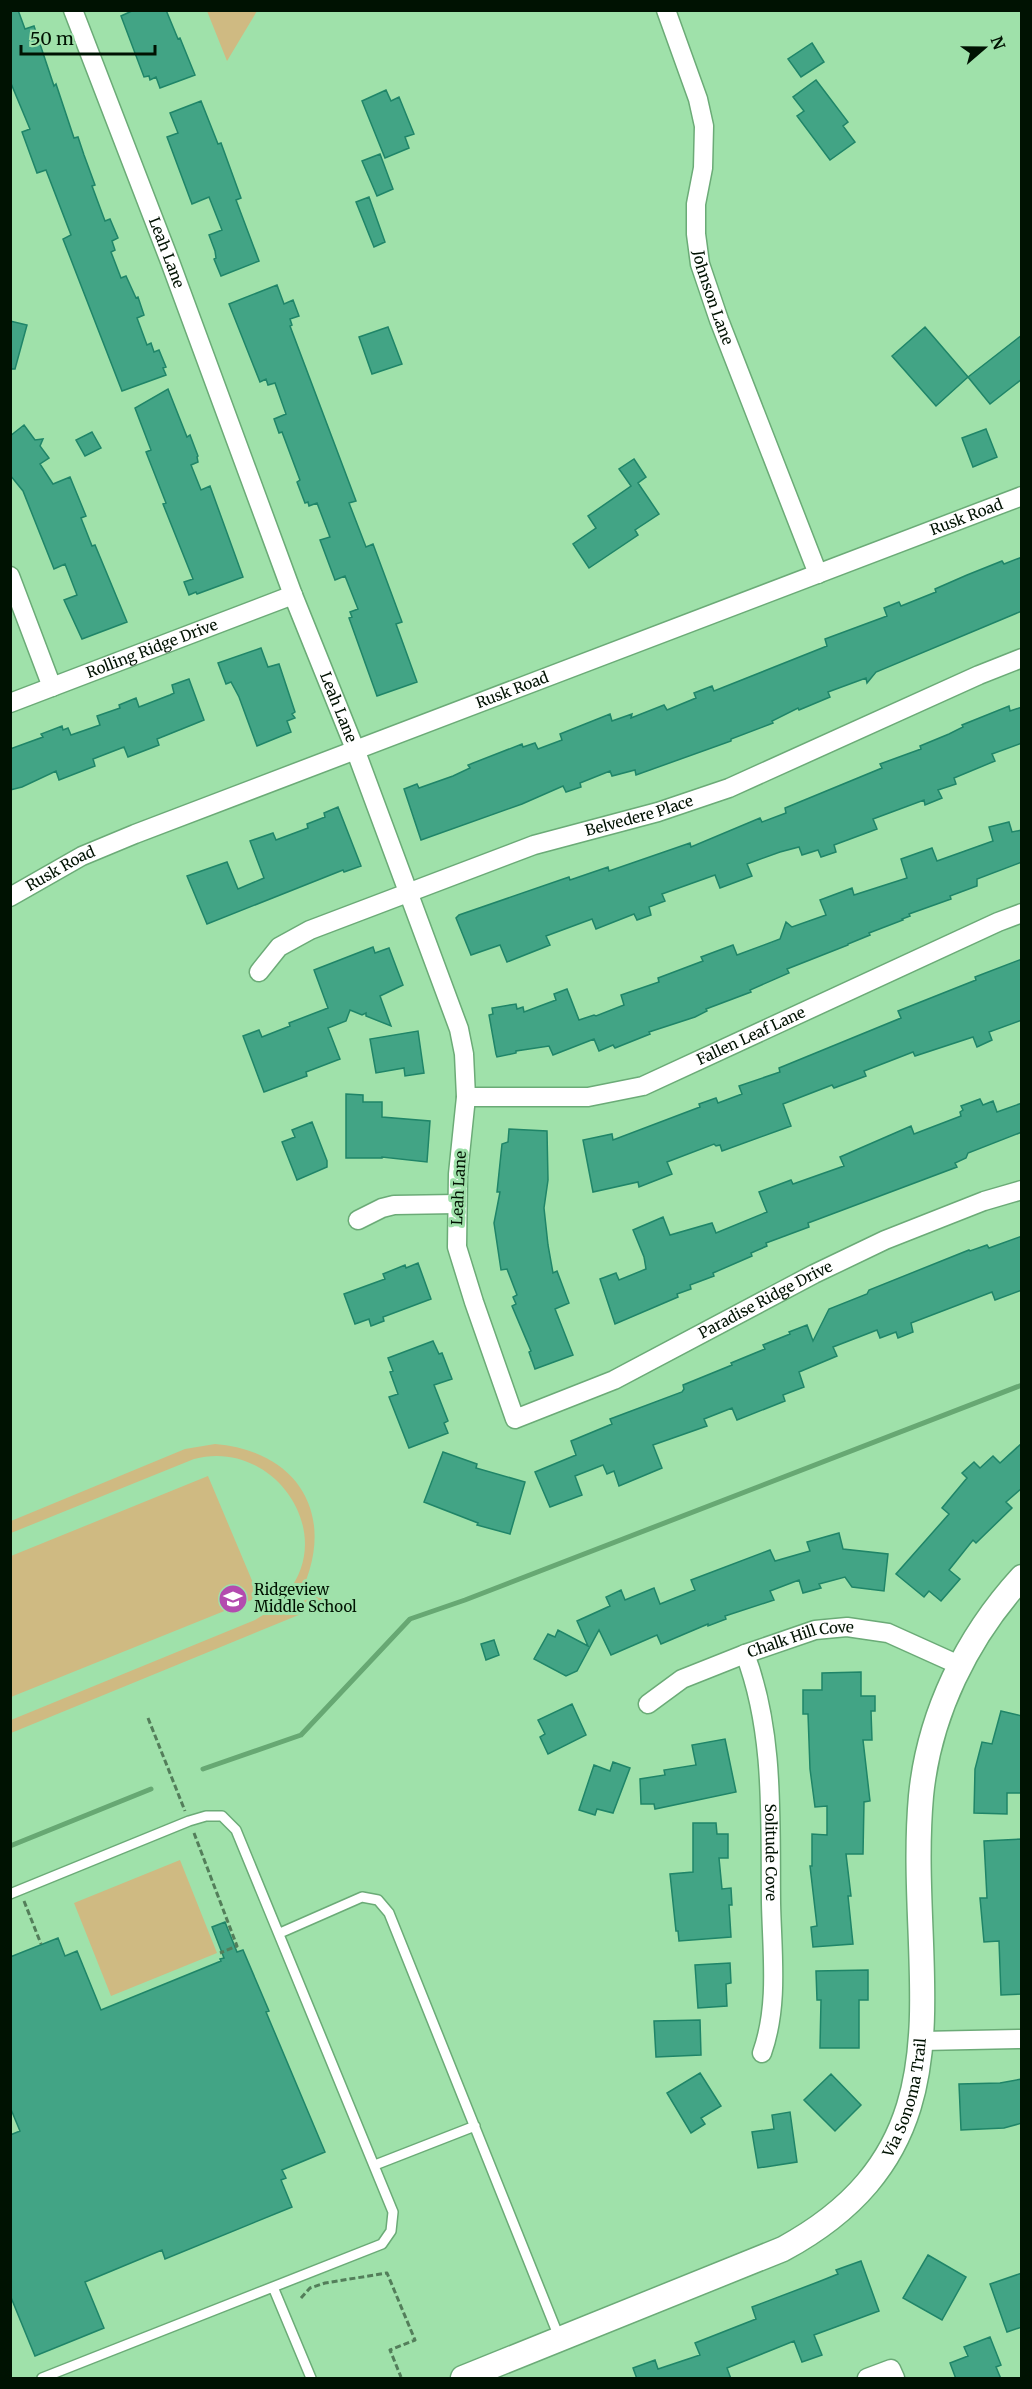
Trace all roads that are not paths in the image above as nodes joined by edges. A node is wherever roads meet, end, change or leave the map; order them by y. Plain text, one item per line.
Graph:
1 (73, 10) edge
2 (666, 10) edge
3 (1022, 496) edge
4 (818, 574) junction
5 (10, 576) edge
6 (293, 596) junction
7 (1022, 658) edge
8 (52, 687) junction
9 (10, 703) edge
10 (355, 749) junction
11 (409, 892) junction
12 (10, 897) edge
13 (1022, 913) edge
14 (259, 972) dead end
15 (466, 1097) junction
16 (1022, 1190) edge
17 (457, 1204) junction
18 (358, 1220) dead end
19 (515, 1419) joint
20 (1022, 1577) edge
21 (745, 1654) junction
22 (959, 1665) junction
23 (648, 1704) dead end
24 (15, 1892) edge
25 (280, 1933) junction
26 (1022, 2039) edge
27 (922, 2041) junction
28 (762, 2053) dead end
29 (475, 2126) junction
30 (375, 2165) junction
31 (273, 2287) junction
32 (560, 2339) junction
33 (42, 2379) edge
34 (311, 2379) edge
35 (463, 2379) edge
36 (867, 2379) edge
37 (895, 2379) edge

1 - 6 street, Leah Lane
2 - 4 street, Johnson Lane
3 - 4 street, Rusk Road
4 - 10 street, Rusk Road
5 - 8 street
6 - 8 street, Rolling Ridge Drive
6 - 10 street, Leah Lane
7 - 11 street, Belvedere Place
8 - 9 street, Rolling Ridge Drive
10 - 11 street, Leah Lane
10 - 12 street, Rusk Road
11 - 14 street, Belvedere Place
11 - 15 street, Leah Lane
13 - 15 street, Fallen Leaf Lane
15 - 17 street, Leah Lane
16 - 19 street, Paradise Ridge Drive
17 - 18 street
17 - 19 street, Leah Lane
20 - 22 street, Via Sonoma Trail
21 - 22 street, Chalk Hill Cove
21 - 23 street, Chalk Hill Cove
21 - 28 street, Solitude Cove
22 - 27 street, Via Sonoma Trail
24 - 25 lane
25 - 29 lane
25 - 30 lane
26 - 27 street
27 - 32 street, Via Sonoma Trail
29 - 30 lane
29 - 32 lane
30 - 31 lane
31 - 33 lane
31 - 34 lane
32 - 35 street, Via Sonoma Trail
36 - 37 street

